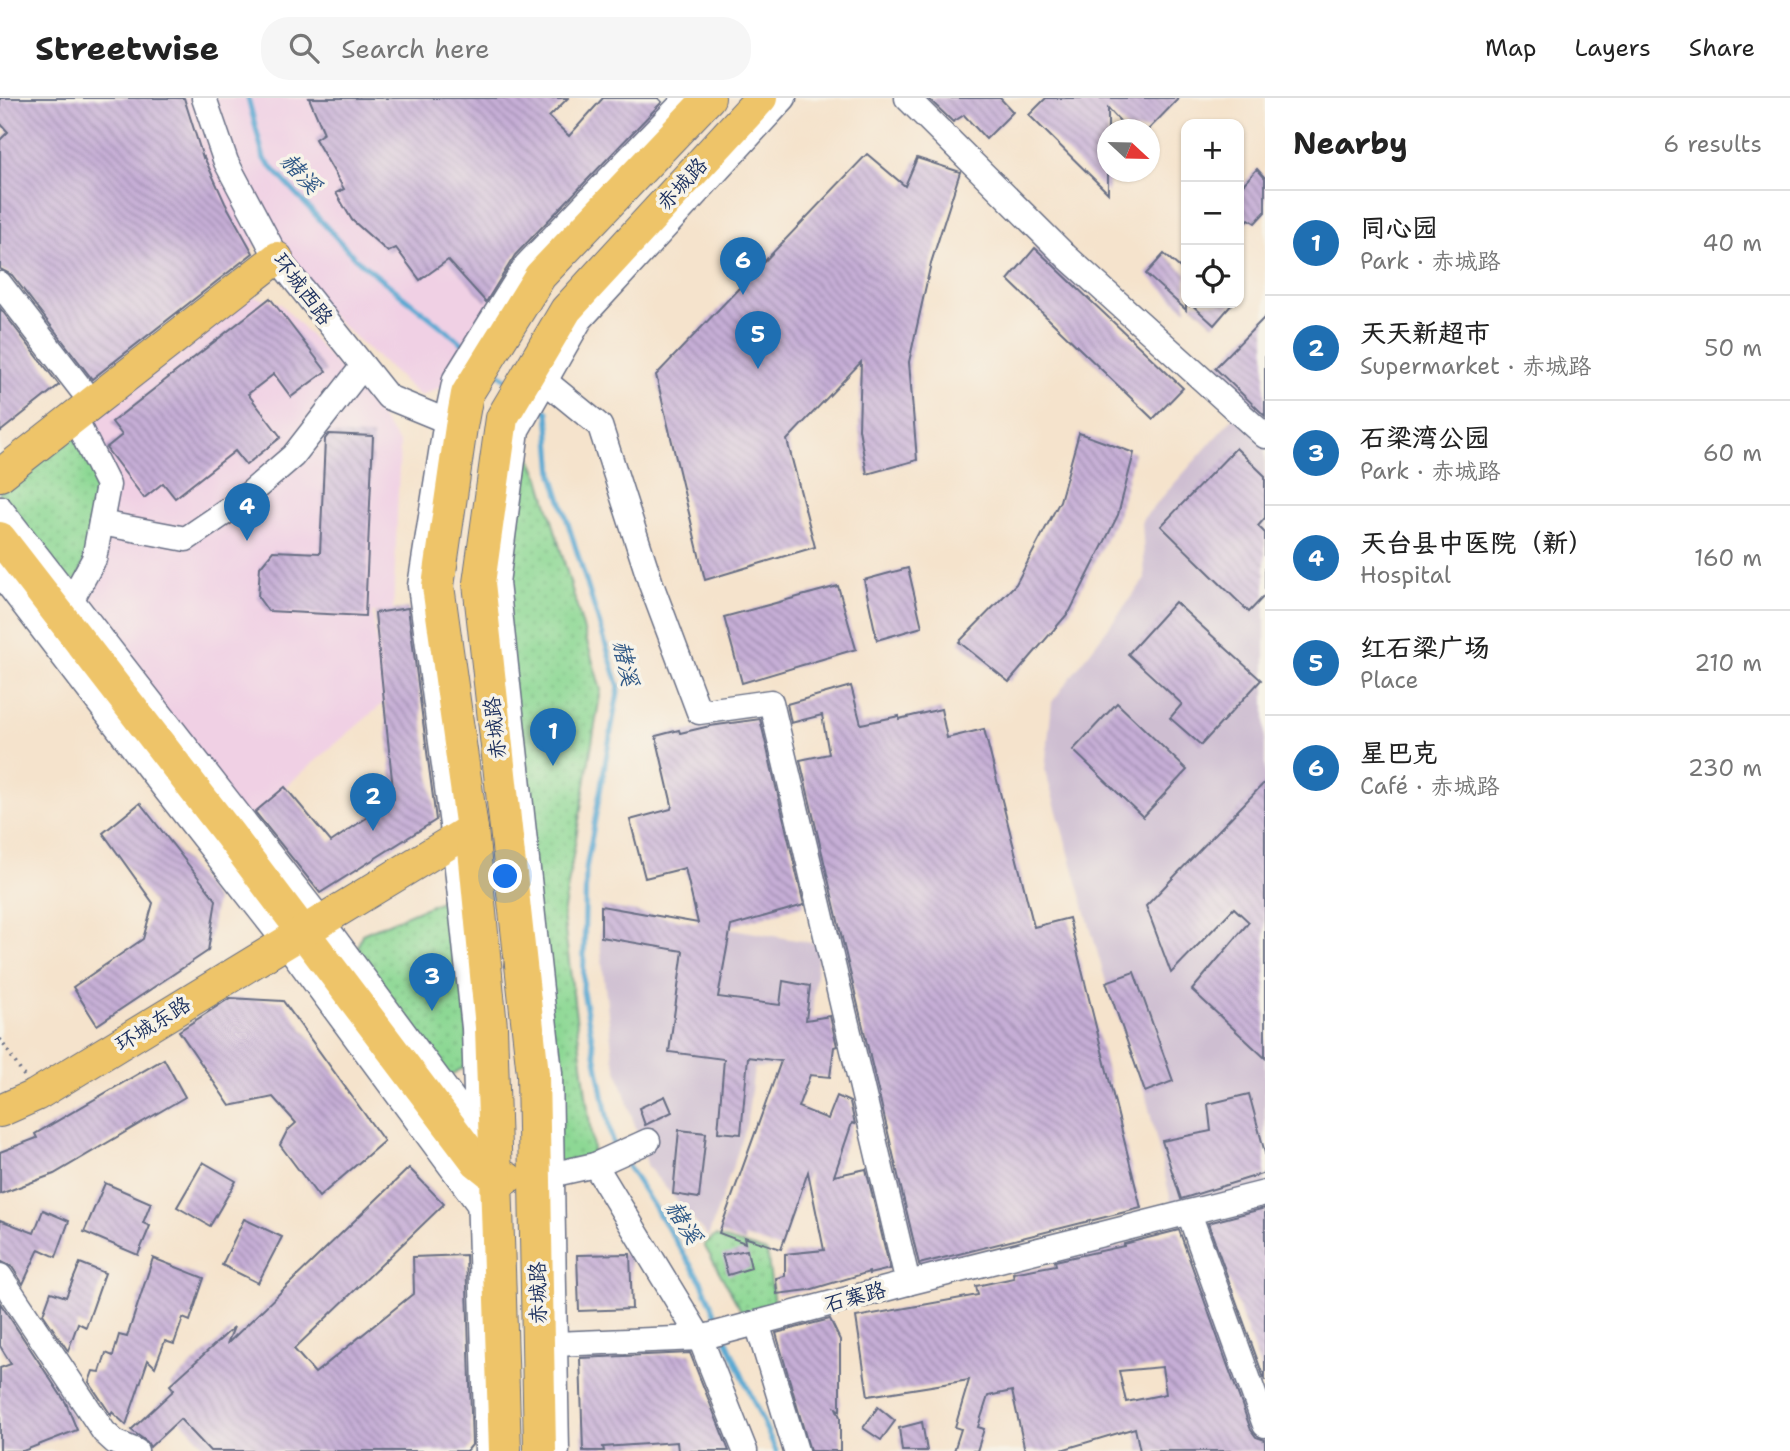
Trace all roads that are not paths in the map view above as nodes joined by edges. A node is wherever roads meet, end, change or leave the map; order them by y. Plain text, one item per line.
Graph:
1 (204, 98) edge
2 (784, 98) edge
3 (906, 98) edge
4 (715, 102) edge
5 (277, 258) junction
6 (0, 284) edge
7 (363, 366) junction
8 (538, 375) junction
9 (83, 410) junction
10 (453, 424) junction
11 (1265, 436) edge
12 (0, 475) edge
13 (0, 508) edge
14 (101, 523) junction
15 (0, 538) edge
16 (0, 574) edge
17 (72, 599) junction
18 (463, 834) junction
19 (303, 931) junction
20 (0, 1111) edge
21 (648, 1141) dead end
22 (483, 1157) junction
23 (595, 1165) junction
24 (544, 1176) junction
25 (1265, 1193) edge
26 (480, 1206) junction
27 (1189, 1213) junction
28 (0, 1276) edge
29 (908, 1283) junction
30 (757, 1323) junction
31 (700, 1338) junction
32 (555, 1344) junction
33 (1265, 1425) edge
34 (500, 1450) edge
35 (136, 1451) edge
36 (540, 1451) edge
37 (557, 1451) edge
38 (745, 1451) edge
39 (796, 1451) edge

1 - 5 street, 环城西路
2 - 8 street
3 - 11 street
4 - 8 main road, 赤城路
4 - 10 main road, 赤城路
5 - 7 street, 环城西路
5 - 9 main road
6 - 9 street
7 - 10 street, 环城西路
7 - 14 street
8 - 24 main road, 赤城路
8 - 29 street
9 - 12 main road
9 - 14 street
10 - 18 main road, 赤城路
13 - 17 street
14 - 17 street
15 - 19 main road
16 - 19 street
17 - 19 street
18 - 19 main road, 环城东路
18 - 22 street
18 - 22 main road, 赤城路
19 - 20 main road, 环城东路
19 - 22 main road
19 - 26 street
21 - 23 street
22 - 24 main road
22 - 26 street
22 - 34 main road, 赤城路
23 - 24 street
23 - 31 street
24 - 32 street
24 - 36 main road, 赤城路
25 - 27 street, 石寨路
26 - 34 street
27 - 29 street, 石寨路
27 - 33 street
28 - 35 street
29 - 30 street, 石寨路
30 - 31 street, 石寨路
30 - 39 street
31 - 32 street, 石寨路
31 - 38 street
32 - 37 street

